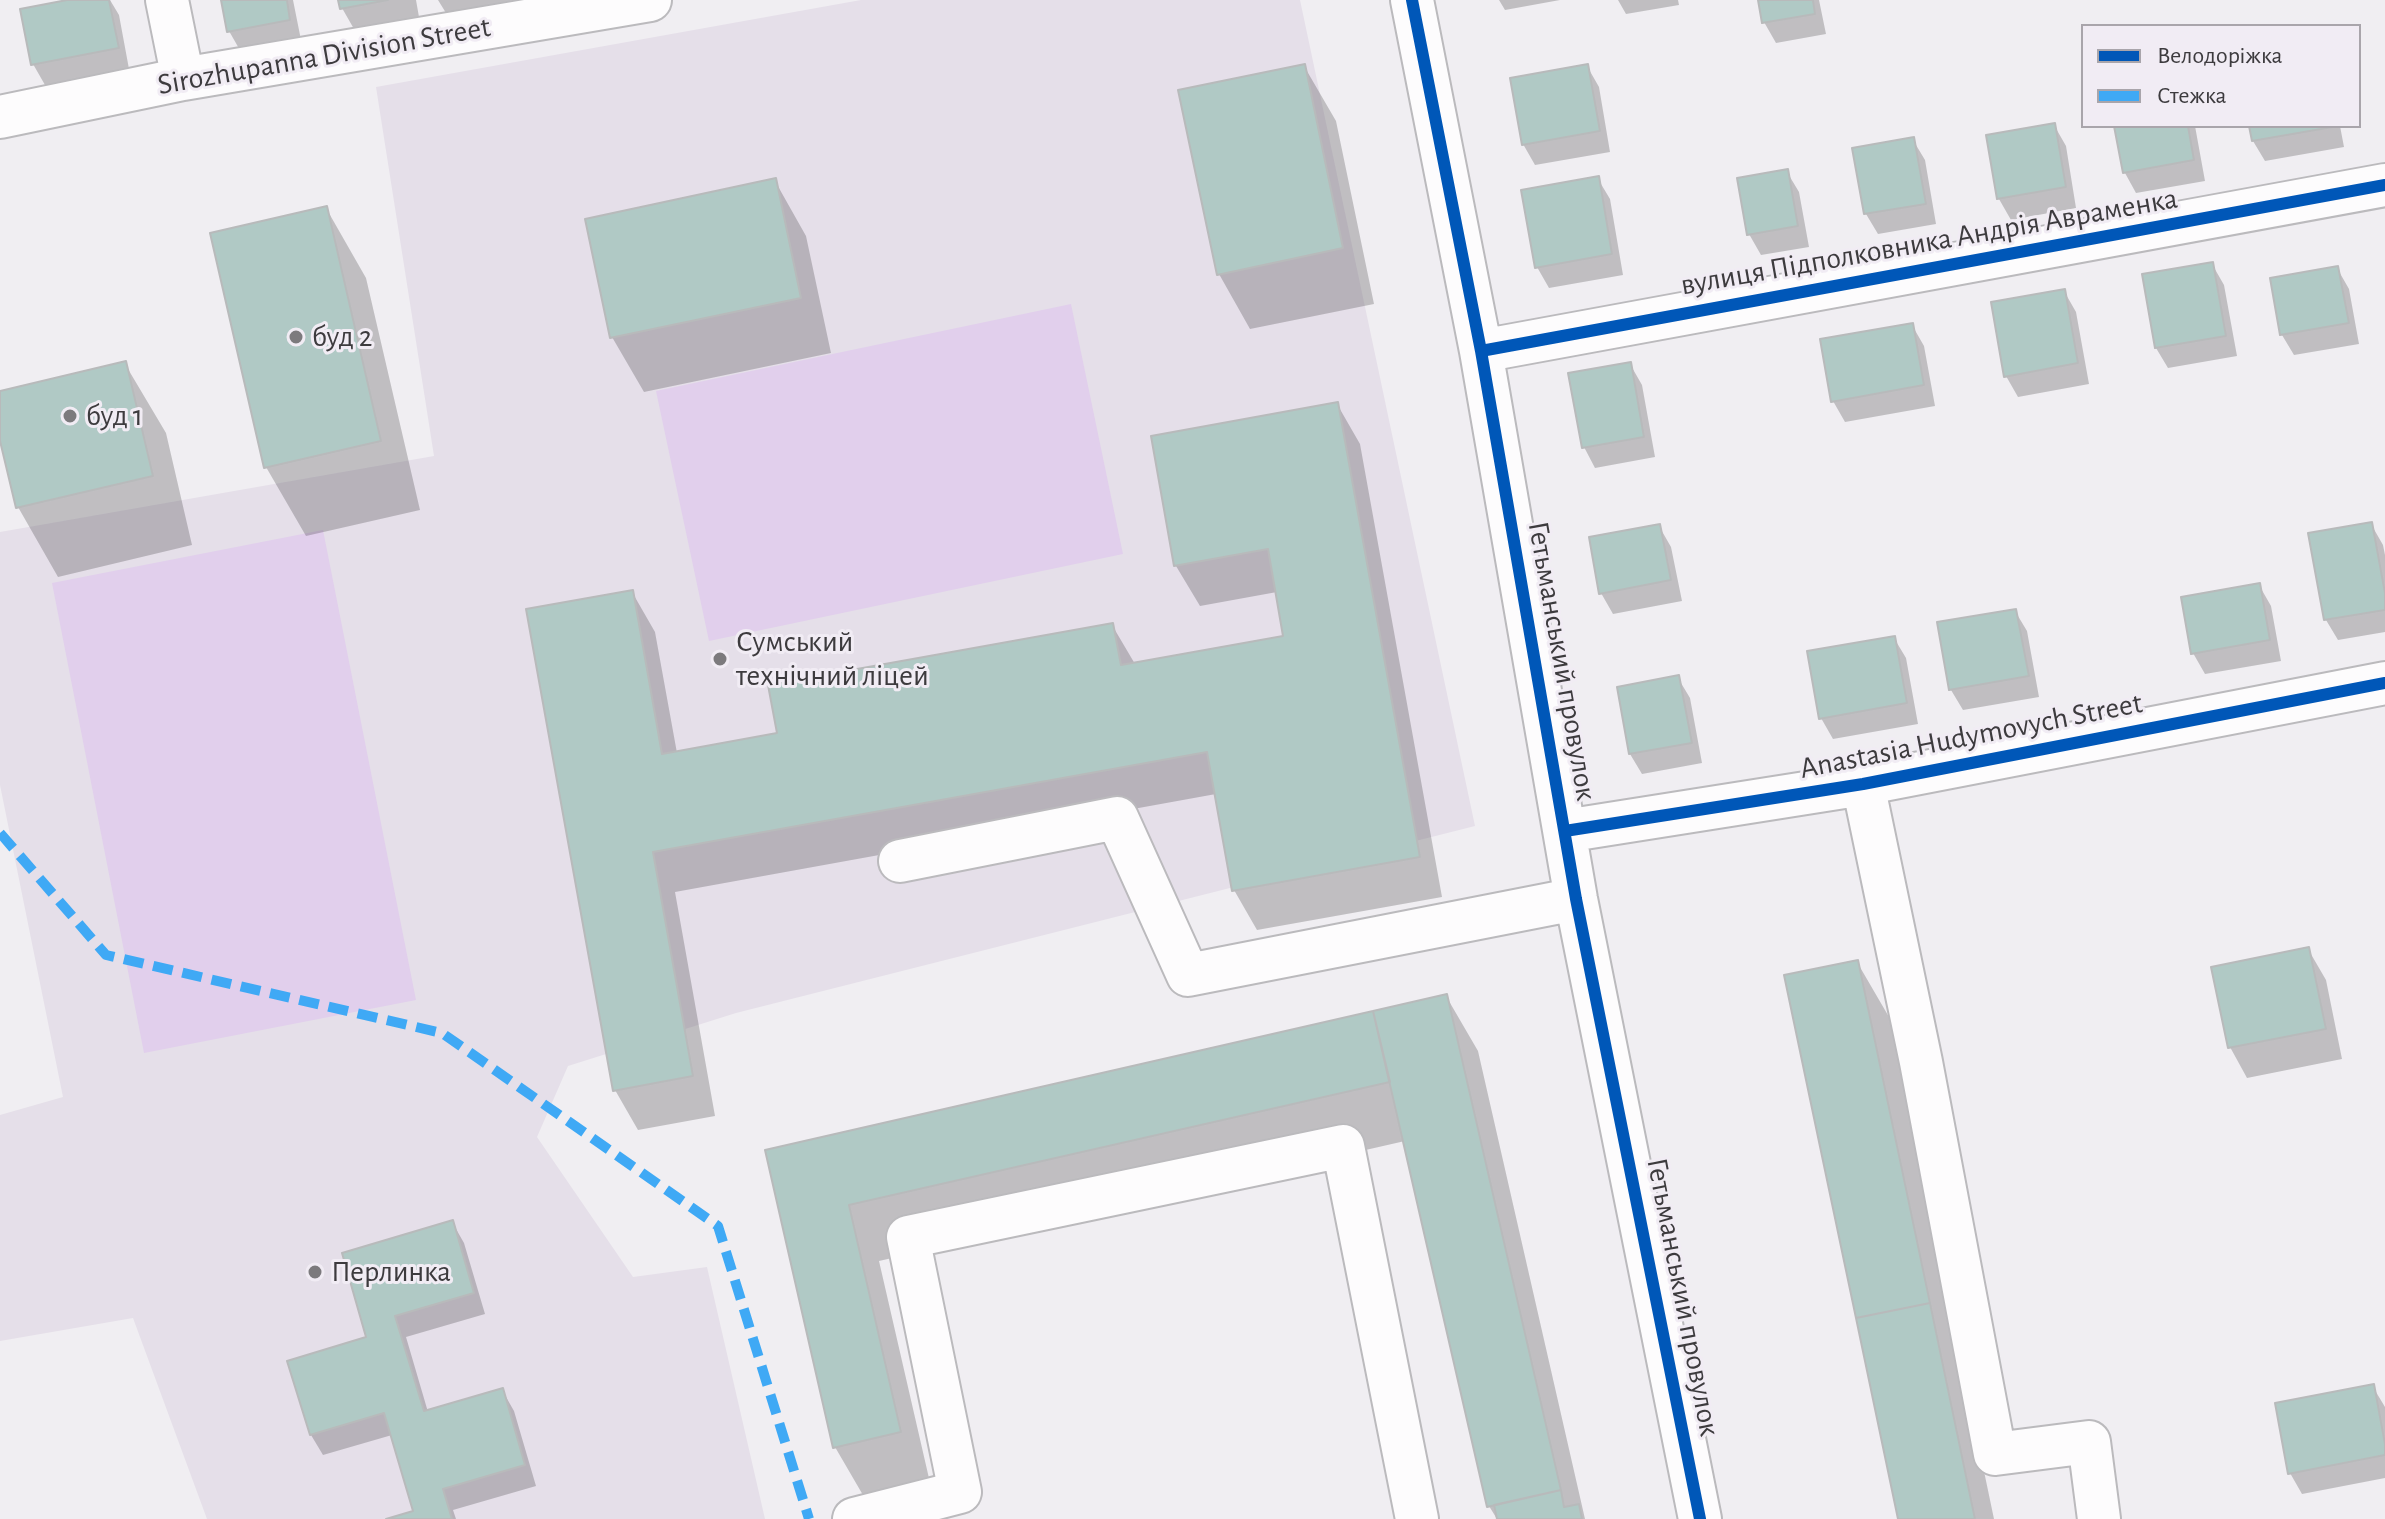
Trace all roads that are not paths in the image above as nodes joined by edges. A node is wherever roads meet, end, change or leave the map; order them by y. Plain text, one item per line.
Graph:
1 (167, 0) edge
2 (650, 0) edge
3 (1412, 0) edge
4 (183, 79) junction
5 (0, 117) edge
6 (2385, 185) edge
7 (1481, 351) junction
8 (2385, 683) edge
9 (1863, 784) junction
10 (1565, 831) junction
11 (900, 861) dead end
12 (1576, 899) junction
13 (963, 1506) edge
14 (854, 1519) edge
15 (1417, 1519) edge
16 (1700, 1519) edge
17 (2099, 1519) edge

1 - 4 street
2 - 4 street, Sirozhupanna Division Street
3 - 7 street, Гетьманський провулок
4 - 5 street, Sirozhupanna Division Street
6 - 7 street, вулиця Підполковника Андрія Авраменка
7 - 10 street, Гетьманський провулок
8 - 9 street, Anastasia Hudymovych Street
9 - 10 street, Anastasia Hudymovych Street
9 - 17 street
10 - 12 street, Гетьманський провулок
11 - 12 street
12 - 16 street, Гетьманський провулок
13 - 14 street
13 - 15 street

